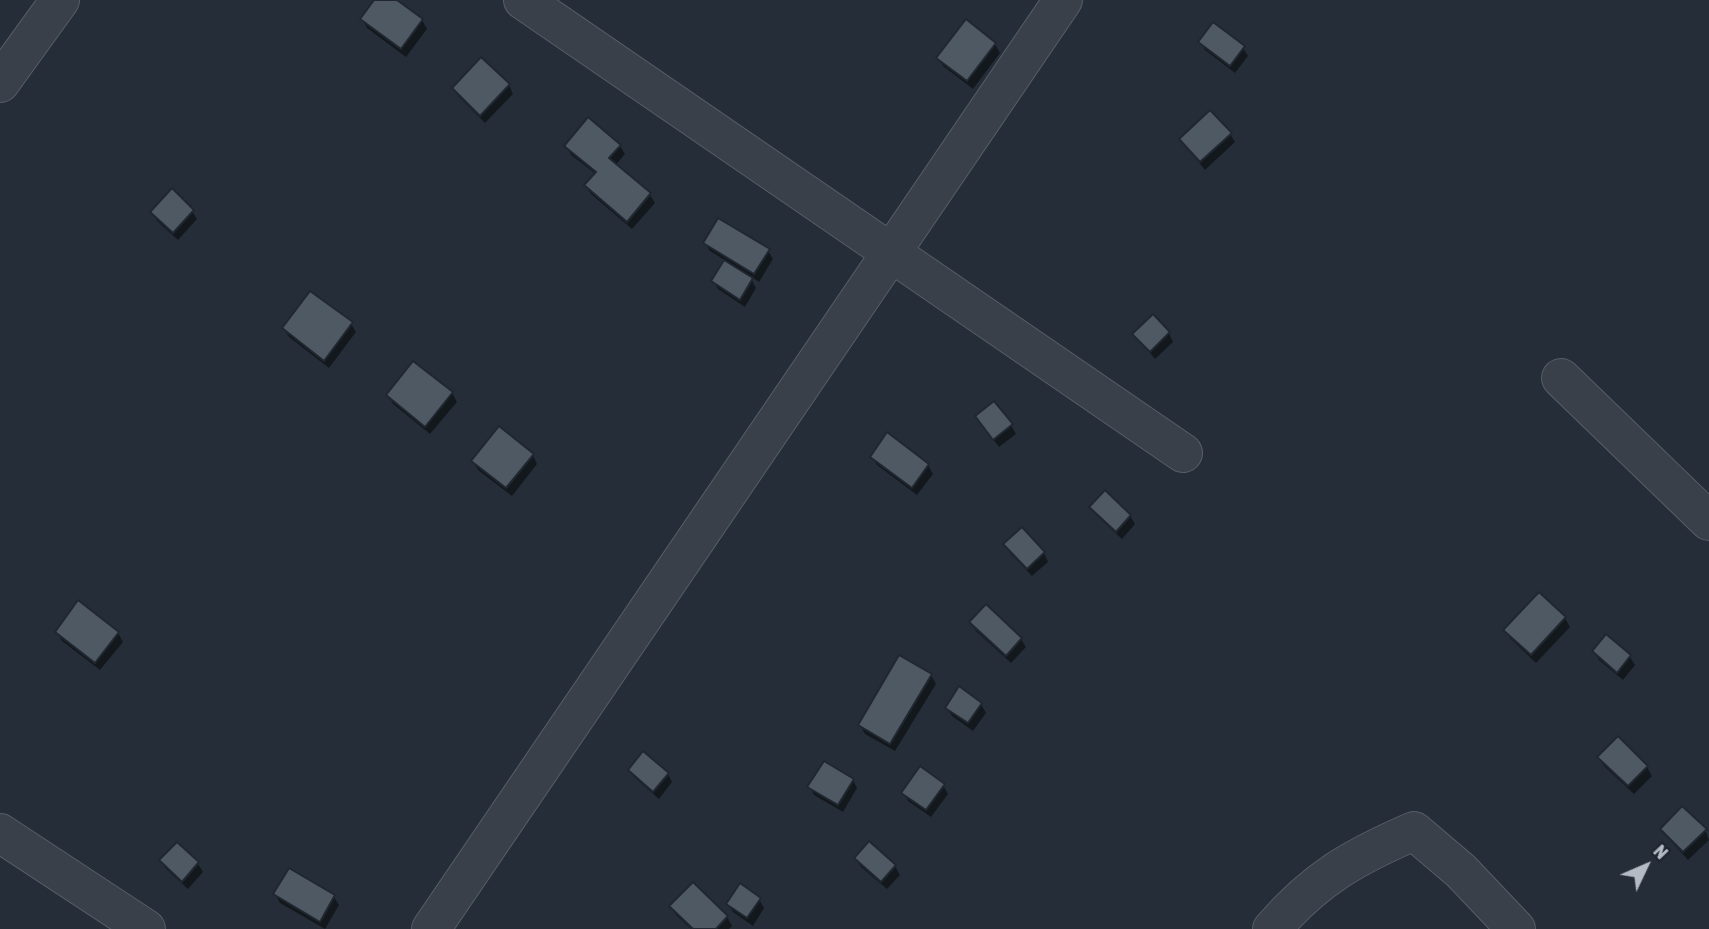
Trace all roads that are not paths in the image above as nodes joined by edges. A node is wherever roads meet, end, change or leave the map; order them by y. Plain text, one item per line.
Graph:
1 (61, 0) edge
2 (523, 0) edge
3 (1063, 0) edge
4 (0, 83) edge
5 (891, 251) junction
6 (1561, 378) dead end
7 (1183, 453) dead end
8 (1709, 521) edge
9 (0, 833) edge
10 (146, 929) edge
11 (431, 929) edge
12 (1272, 929) edge
13 (1516, 929) edge

1 - 4 street
2 - 5 street
3 - 5 street
5 - 7 street
5 - 11 street
6 - 8 street
9 - 10 street
12 - 13 street

